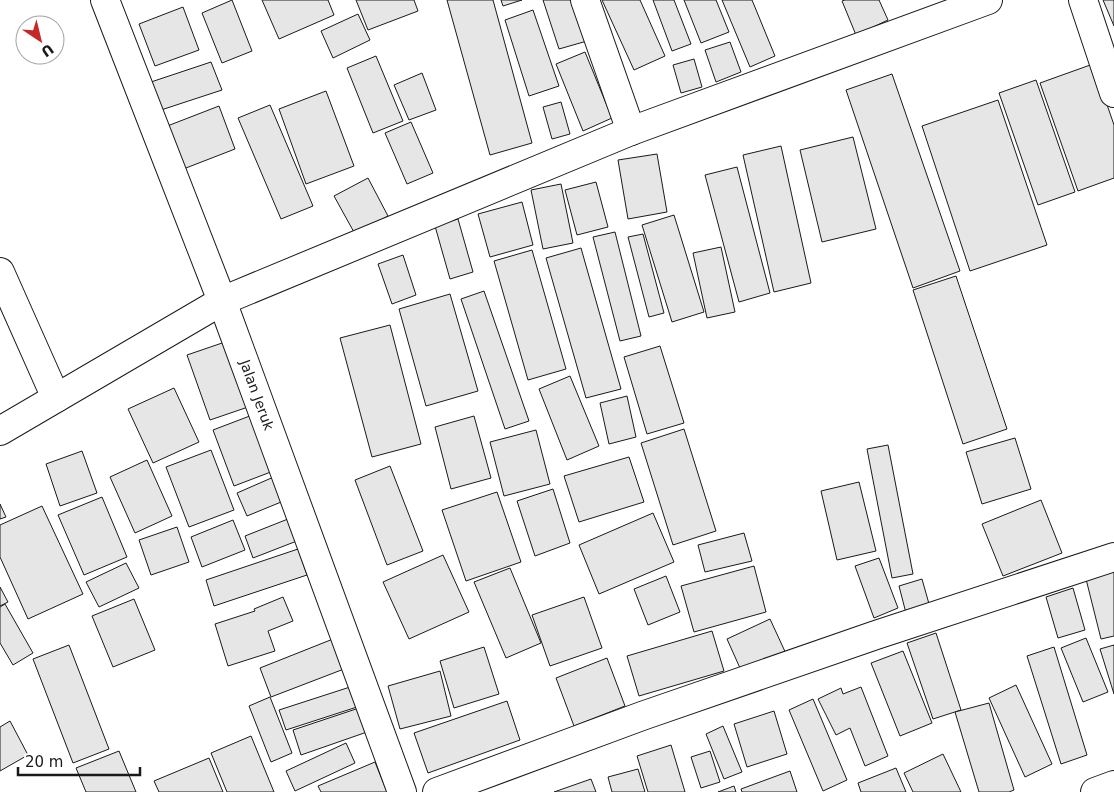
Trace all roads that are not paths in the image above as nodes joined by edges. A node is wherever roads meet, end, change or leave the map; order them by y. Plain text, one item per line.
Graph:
1 (105, 0) edge
2 (585, 0) edge
3 (988, 0) edge
4 (1083, 0) edge
5 (929, 10) edge
6 (1114, 93) edge
7 (631, 131) junction
8 (0, 272) edge
9 (222, 301) junction
10 (56, 398) junction
11 (0, 431) edge
12 (1114, 556) edge
13 (1114, 785) edge
14 (402, 792) edge
15 (437, 792) edge
16 (1095, 792) edge

1 - 9 street, Jalan Jeruk
2 - 7 street
3 - 5 street
4 - 6 street
5 - 7 street
7 - 9 street
8 - 10 street
9 - 10 street
9 - 14 street, Jalan Jeruk
10 - 11 street
12 - 15 street
13 - 16 street

